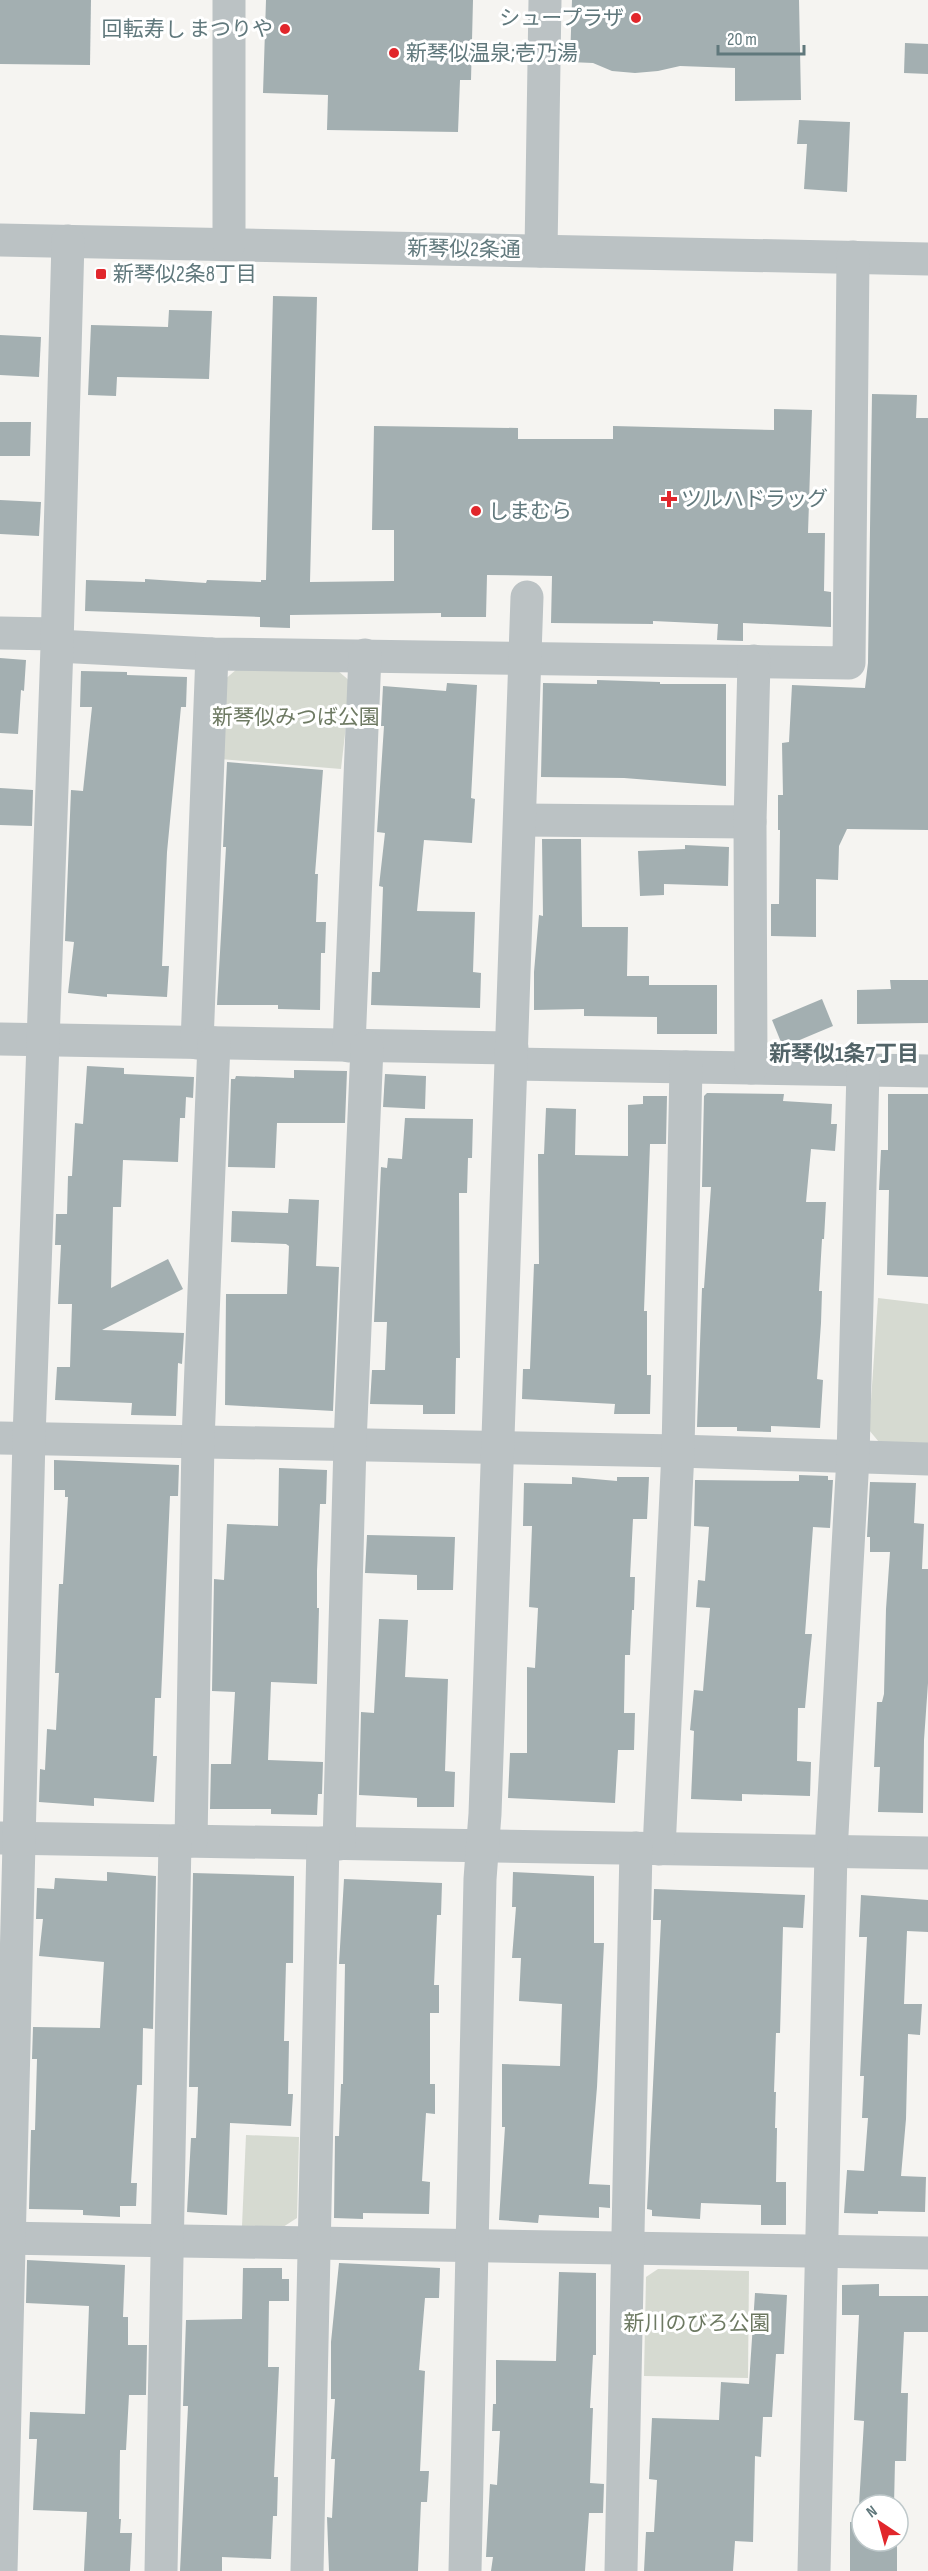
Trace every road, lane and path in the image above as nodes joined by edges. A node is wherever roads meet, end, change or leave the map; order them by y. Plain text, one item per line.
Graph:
1 (229, 0) edge
2 (544, 0) edge
3 (0, 240) edge
4 (68, 241) junction
5 (229, 244) junction
6 (541, 251) junction
7 (853, 257) junction
8 (928, 259) edge
9 (527, 597) dead end
10 (0, 633) edge
11 (57, 640) junction
12 (212, 654) junction
13 (364, 655) junction
14 (526, 658) junction
15 (754, 661) junction
16 (520, 820) junction
17 (750, 822) junction
18 (0, 1039) edge
19 (44, 1040) junction
20 (206, 1043) junction
21 (358, 1046) junction
22 (512, 1056) junction
23 (686, 1067) junction
24 (751, 1068) junction
25 (863, 1070) junction
26 (928, 1071) edge
27 (14, 1438) edge
28 (198, 1442) junction
29 (351, 1444) junction
30 (498, 1449) junction
31 (678, 1451) junction
32 (853, 1457) junction
33 (928, 1460) edge
34 (9, 1838) edge
35 (183, 1841) junction
36 (331, 1843) junction
37 (482, 1846) junction
38 (648, 1849) junction
39 (831, 1851) junction
40 (928, 1853) edge
41 (4, 2239) edge
42 (168, 2241) junction
43 (313, 2242) junction
44 (472, 2246) junction
45 (628, 2249) junction
46 (822, 2250) junction
47 (928, 2253) edge
48 (0, 2571) edge
49 (161, 2571) edge
50 (307, 2571) edge
51 (465, 2571) edge
52 (621, 2571) edge
53 (814, 2571) edge

1 - 5 street
2 - 6 street
3 - 4 street, 新琴似2条通
4 - 5 street, 新琴似2条通
4 - 11 street
5 - 6 street, 新琴似2条通
6 - 7 street, 新琴似2条通
7 - 8 street, 新琴似2条通
7 - 15 street
9 - 14 street
10 - 11 street
11 - 12 street
11 - 19 street
12 - 13 street
12 - 20 street
13 - 14 street
13 - 21 street
14 - 15 street
14 - 16 street
15 - 17 street
16 - 17 street
16 - 22 street
17 - 24 street
18 - 19 street
19 - 20 street
19 - 27 street
20 - 21 street
20 - 28 street
21 - 22 street
21 - 29 street
22 - 23 street
22 - 30 street
23 - 24 street
23 - 31 street
24 - 25 street
25 - 26 street
25 - 32 street
27 - 28 street
27 - 34 street
28 - 29 street
28 - 35 street
29 - 30 street
29 - 36 street
30 - 31 street
30 - 37 street
31 - 32 street
31 - 38 street
32 - 33 street
32 - 39 street
34 - 35 street
34 - 41 street
35 - 36 street
35 - 42 street
36 - 37 street
36 - 43 street
37 - 38 street
37 - 44 street
38 - 39 street
38 - 45 street
39 - 40 street
39 - 46 street
41 - 42 street
41 - 48 street
42 - 43 street
42 - 49 street
43 - 44 street
43 - 50 street
44 - 45 street
44 - 51 street
45 - 46 street
45 - 52 street
46 - 47 street
46 - 53 street

